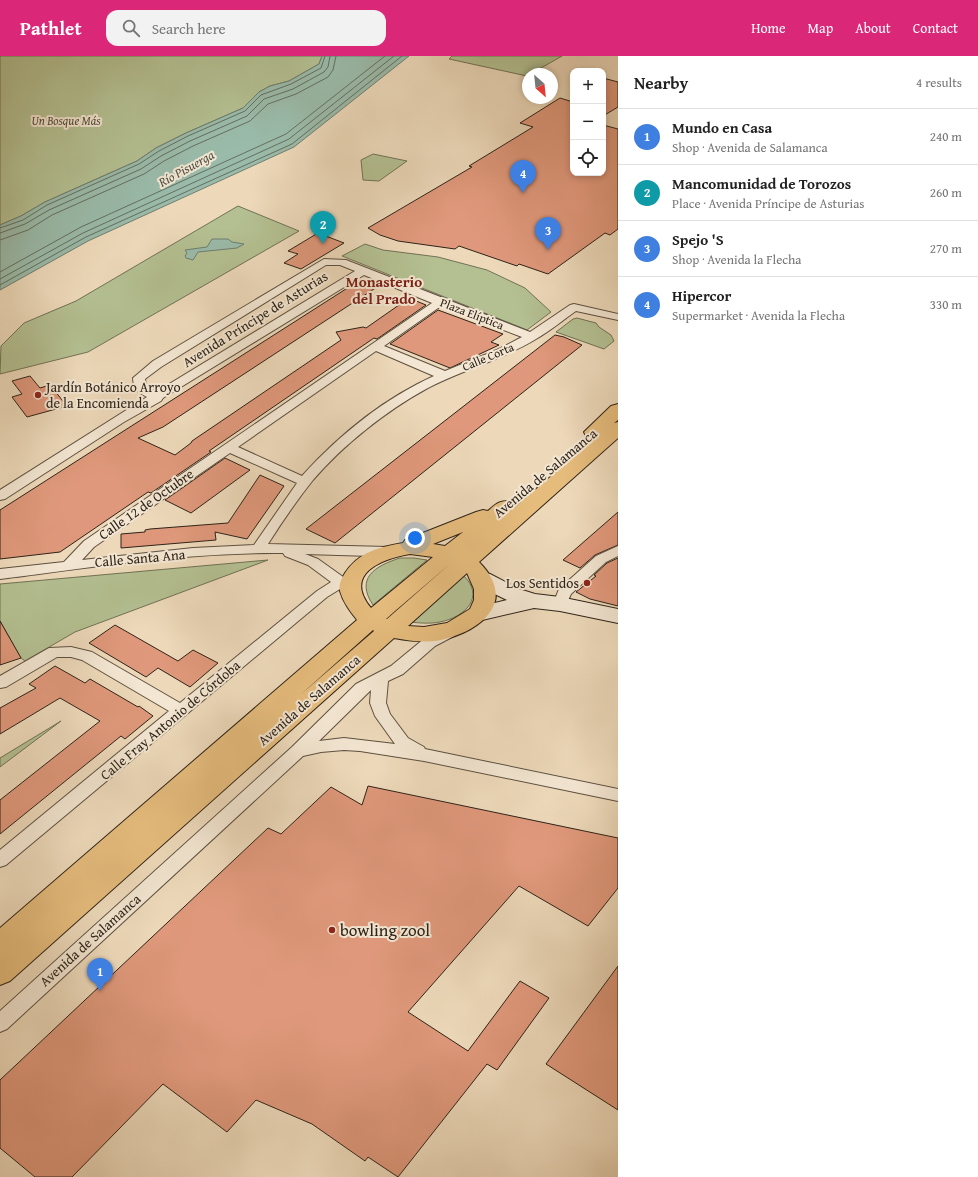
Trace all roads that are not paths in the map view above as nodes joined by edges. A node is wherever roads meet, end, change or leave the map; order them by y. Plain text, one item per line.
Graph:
1 (363, 271) junction
2 (440, 302) junction
3 (615, 318) edge
4 (532, 337) junction
5 (376, 347) junction
6 (443, 375) junction
7 (157, 398) junction
8 (618, 410) edge
9 (618, 428) edge
10 (228, 447) junction
11 (305, 482) junction
12 (0, 496) edge
13 (508, 504) junction
14 (258, 549) junction
15 (281, 549) junction
16 (395, 550) junction
17 (618, 550) edge
18 (68, 566) junction
19 (468, 566) junction
20 (0, 574) edge
21 (345, 585) junction
22 (533, 602) junction
23 (560, 604) junction
24 (478, 614) junction
25 (618, 616) edge
26 (380, 625) junction
27 (456, 628) junction
28 (380, 679) junction
29 (0, 683) edge
30 (181, 711) junction
31 (298, 751) junction
32 (424, 755) junction
33 (618, 794) edge
34 (0, 860) edge
35 (0, 944) edge
36 (0, 973) edge
37 (0, 1023) edge

1 - 2 street, Plaza Elíptica
1 - 7 street, Avenida Príncipe de Asturias
1 - 7 street, Plaza Elíptica
2 - 4 street, Plaza Elíptica
2 - 5 street, Calle 12 de Octubre
3 - 4 street
4 - 6 street, Calle Corta
5 - 6 street
5 - 10 street, Calle 12 de Octubre
6 - 11 street, Calle Corta
7 - 12 street, Avenida Príncipe de Asturias
8 - 13 highway, Avenida de Salamanca
9 - 19 highway, Avenida de Salamanca
10 - 11 street
10 - 18 street, Calle 12 de Octubre
11 - 14 street, Calle Corta
13 - 16 highway
13 - 19 highway, Avenida de Salamanca
14 - 15 street, Calle Santa Ana
14 - 18 street, Calle Santa Ana
15 - 16 street, Calle Santa Ana
15 - 21 street, Calle Santa Ana
16 - 19 highway
16 - 21 highway
17 - 23 street
18 - 20 street, Calle Santa Ana
19 - 22 street
19 - 24 highway
19 - 26 highway, Avenida de Salamanca
21 - 26 highway
21 - 30 street, Calle Fray Antonio de Córdoba
22 - 23 street
22 - 24 street
23 - 25 street
24 - 27 highway
26 - 27 highway
26 - 35 highway, Avenida de Salamanca
26 - 36 highway, Avenida de Salamanca
27 - 28 street, Avenida de Salamanca
28 - 31 street, Avenida de Salamanca
28 - 32 street
29 - 30 street
30 - 34 street, Calle Fray Antonio de Córdoba
31 - 32 street
31 - 37 street, Avenida de Salamanca
32 - 33 street

